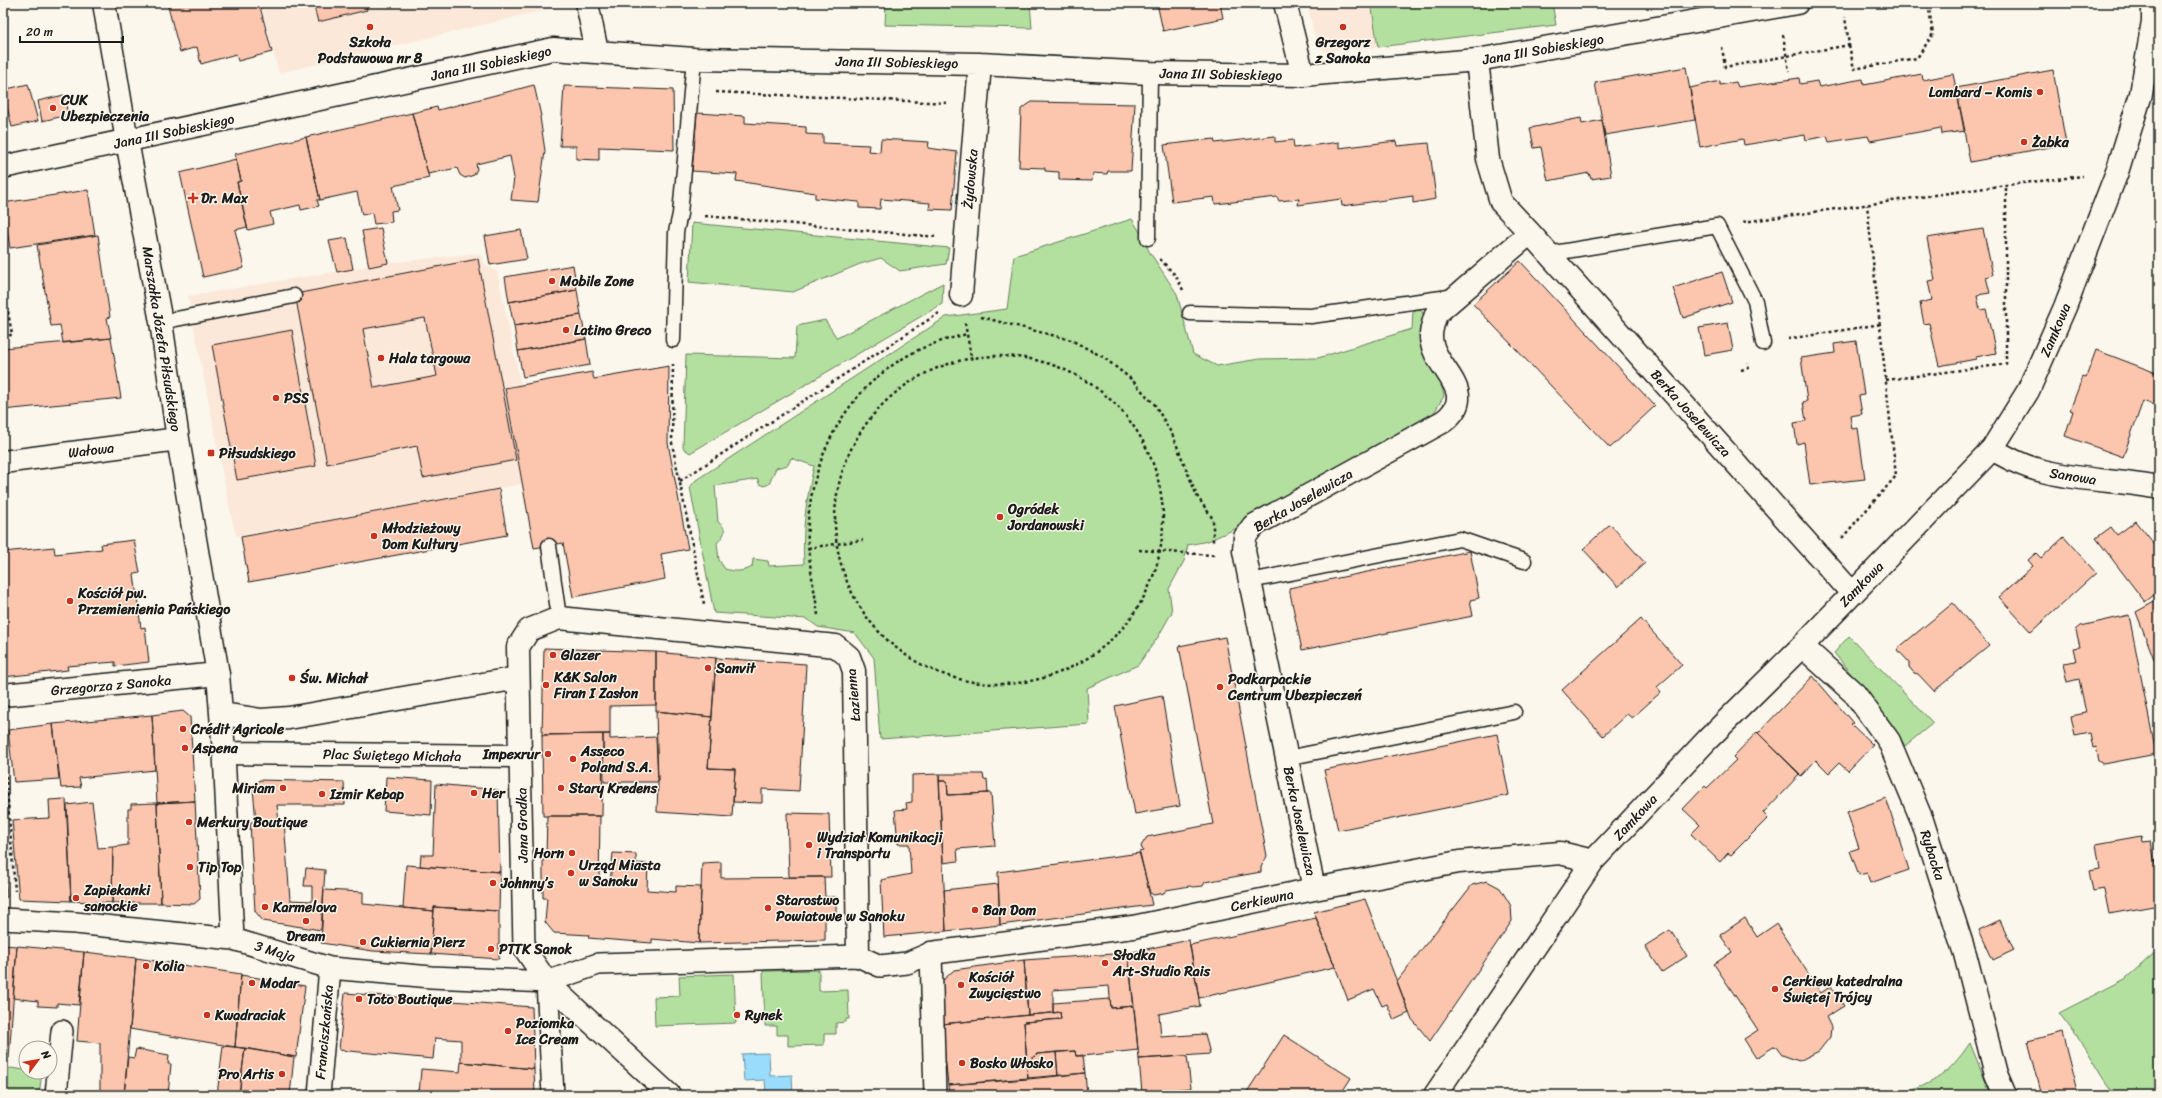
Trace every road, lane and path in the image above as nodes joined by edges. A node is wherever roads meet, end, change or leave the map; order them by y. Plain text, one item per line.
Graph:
1 (104, 3) edge
2 (587, 3) edge
3 (1285, 3) edge
4 (1797, 3) edge
5 (1928, 3) edge
6 (2153, 3) edge
7 (1845, 17) dead end
8 (1782, 29) dead end
9 (1721, 40) dead end
10 (1849, 45) junction
11 (597, 52) junction
12 (1787, 56) junction
13 (694, 59) junction
14 (1477, 60) junction
15 (980, 64) junction
16 (1789, 71) dead end
17 (1150, 73) junction
18 (1303, 75) junction
19 (691, 90) junction
20 (976, 105) junction
21 (127, 141) junction
22 (3, 167) edge
23 (2086, 176) dead end
24 (2006, 185) junction
25 (1867, 205) junction
26 (680, 214) junction
27 (1753, 221) dead end
28 (1530, 233) junction
29 (1148, 238) dead end
30 (965, 240) junction
31 (1155, 254) dead end
32 (1548, 254) junction
33 (1176, 276) dead end
34 (3, 282) edge
35 (1457, 295) junction
36 (294, 296) dead end
37 (962, 304) junction
38 (1190, 313) dead end
39 (161, 322) junction
40 (1880, 324) junction
41 (967, 334) junction
42 (3, 336) edge
43 (673, 340) dead end
44 (1763, 343) joint
45 (971, 357) junction
46 (674, 375) dead end
47 (1886, 380) junction
48 (178, 439) junction
49 (1992, 449) junction
50 (3, 462) edge
51 (680, 481) junction
52 (2159, 488) edge
53 (863, 540) dead end
54 (838, 544) junction
55 (549, 546) dead end
56 (808, 548) junction
57 (1139, 550) dead end
58 (1160, 551) junction
59 (1823, 560) junction
60 (1524, 562) dead end
61 (1250, 581) junction
62 (1852, 592) junction
63 (559, 618) junction
64 (813, 620) dead end
65 (710, 634) junction
66 (1802, 646) junction
67 (218, 674) junction
68 (518, 678) junction
69 (3, 695) edge
70 (1514, 712) dead end
71 (222, 714) junction
72 (3, 740) edge
73 (224, 753) junction
74 (520, 756) junction
75 (1287, 758) junction
76 (1593, 860) junction
77 (1314, 889) junction
78 (10, 919) edge
79 (233, 939) junction
80 (931, 954) junction
81 (858, 956) junction
82 (330, 968) junction
83 (547, 982) junction
84 (62, 1031) dead end
85 (56, 1095) edge
86 (318, 1095) edge
87 (553, 1095) edge
88 (670, 1095) edge
89 (935, 1095) edge
90 (1435, 1095) edge
91 (2005, 1095) edge

1 - 21 street, Marszałka Józefa Piłsudskiego
2 - 11 street
3 - 18 street
4 - 14 street, Jana III Sobieskiego
5 - 10 path
6 - 49 street, Zamkowa
7 - 10 path
8 - 12 path
9 - 12 path
10 - 12 path
11 - 13 street, Jana III Sobieskiego
11 - 21 street, Jana III Sobieskiego
12 - 16 path
13 - 15 street, Jana III Sobieskiego
13 - 19 lane
14 - 18 street, Jana III Sobieskiego
14 - 28 street, Berka Joselewicza
15 - 17 street, Jana III Sobieskiego
15 - 20 street, Żydowska
17 - 18 street, Jana III Sobieskiego
17 - 29 lane
19 - 20 path
19 - 26 lane
20 - 30 street, Żydowska
21 - 22 street, Jana III Sobieskiego
21 - 39 street, Marszałka Józefa Piłsudskiego
23 - 24 path
24 - 25 path
24 - 47 path
25 - 27 path
25 - 40 path
26 - 30 path
26 - 43 lane
28 - 32 street, Berka Joselewicza
28 - 35 street, Berka Joselewicza
30 - 37 street, Żydowska
31 - 33 path
32 - 44 lane
32 - 59 street, Berka Joselewicza
34 - 42 path
35 - 38 lane
35 - 61 street, Berka Joselewicza
36 - 39 lane
37 - 41 path
37 - 51 path
37 - 58 path
39 - 48 street, Marszałka Józefa Piłsudskiego
40 - 44 path
40 - 47 path
41 - 45 path
41 - 56 path
45 - 54 path
45 - 58 path
46 - 51 path
47 - 59 path
48 - 50 street, Wałowa
48 - 67 street, Marszałka Józefa Piłsudskiego
49 - 52 street, Sanowa
49 - 62 street, Zamkowa
51 - 65 path
53 - 54 path
54 - 56 path
54 - 58 path
55 - 63 lane
56 - 64 path
57 - 58 path
59 - 62 street, Berka Joselewicza
60 - 61 lane
61 - 75 street, Berka Joselewicza
62 - 66 street, Zamkowa
63 - 65 street, Łazienna
63 - 68 street
65 - 81 street, Łazienna
66 - 76 street, Zamkowa
66 - 91 street, Rybacka
67 - 69 street, Grzegorza z Sanoka
67 - 71 street
68 - 71 street
68 - 74 street
70 - 75 lane
71 - 73 street
72 - 78 path
73 - 74 street, Plac Świętego Michała
73 - 79 street
74 - 83 street, Jana Grodka
75 - 77 street, Berka Joselewicza
76 - 77 street, Cerkiewna
76 - 90 street, Zamkowa
77 - 80 street, Cerkiewna
78 - 79 street, 3 Maja
79 - 82 street, 3 Maja
80 - 81 street
80 - 89 street
81 - 83 street
82 - 83 street, 3 Maja
82 - 86 street, Franciszkańska
83 - 87 street
83 - 88 street
84 - 85 street

